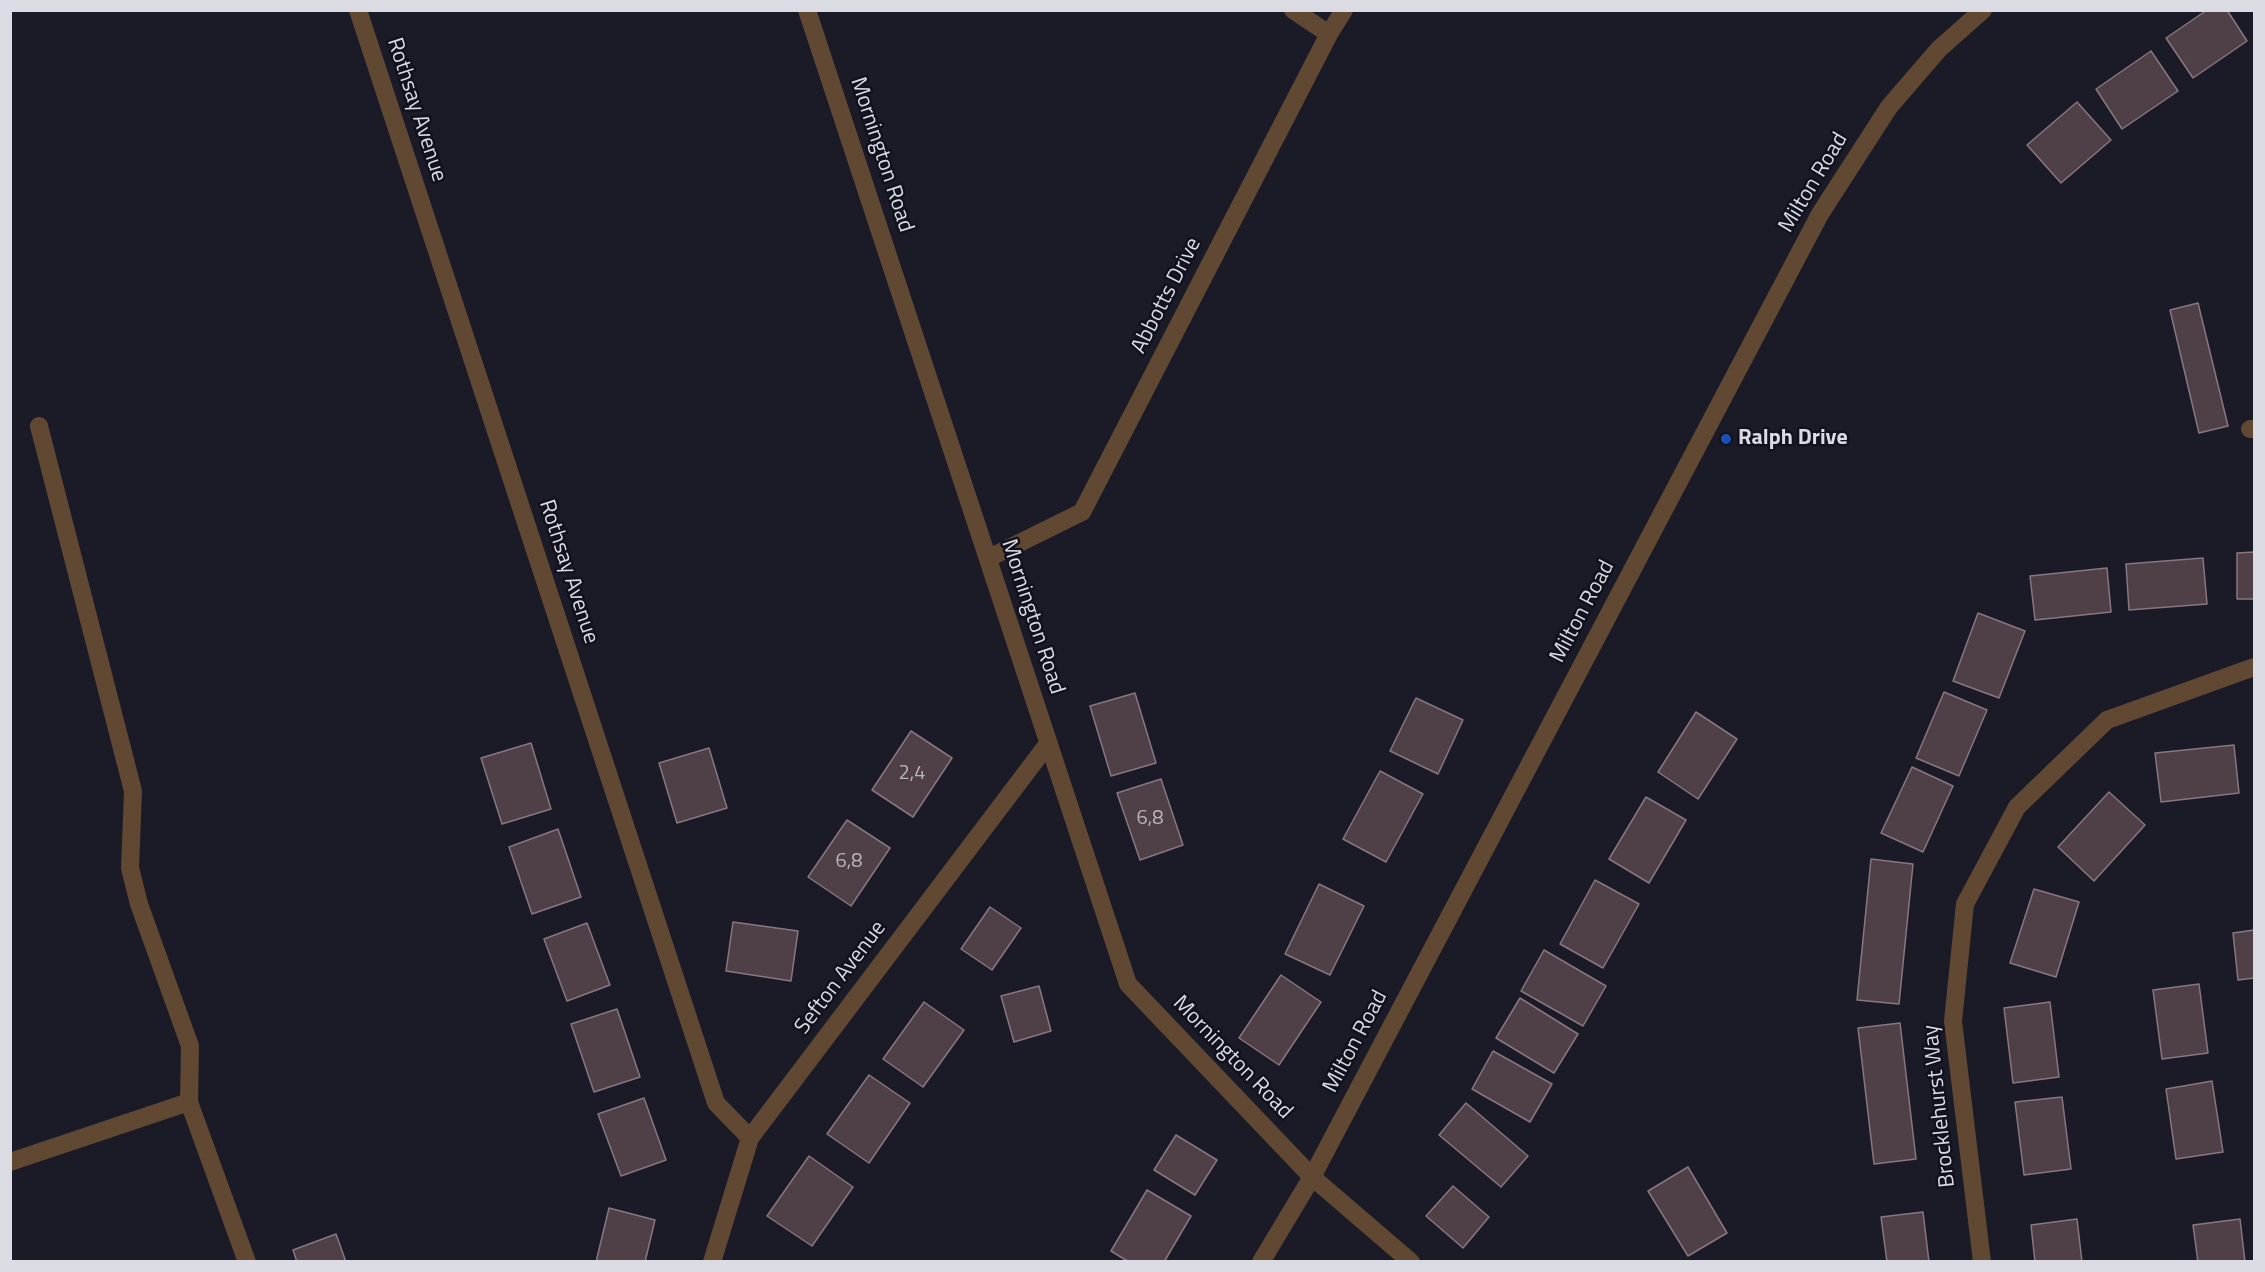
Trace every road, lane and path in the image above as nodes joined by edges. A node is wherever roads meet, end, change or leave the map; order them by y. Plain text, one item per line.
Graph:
1 (358, 10) edge
2 (807, 10) edge
3 (1293, 10) edge
4 (1344, 10) edge
5 (1983, 10) edge
6 (1329, 34) junction
7 (39, 426) dead end
8 (989, 558) junction
9 (2254, 667) edge
10 (1047, 745) junction
11 (189, 1102) junction
12 (750, 1138) junction
13 (10, 1162) edge
14 (1312, 1177) junction
15 (247, 1262) edge
16 (712, 1262) edge
17 (1261, 1262) edge
18 (1411, 1262) edge
19 (1982, 1262) edge

1 - 12 street, Rothsay Avenue
2 - 8 street, Mornington Road
3 - 6 street
4 - 6 street, Abbotts Drive
5 - 14 street, Milton Road
6 - 8 street, Abbotts Drive
7 - 11 street
8 - 10 street, Mornington Road
9 - 19 street, Brocklehurst Way
10 - 12 street, Sefton Avenue
10 - 14 street, Mornington Road
11 - 13 street
11 - 15 street
12 - 16 street, Sefton Avenue
14 - 17 street, Milton Road
14 - 18 street, Mornington Road

